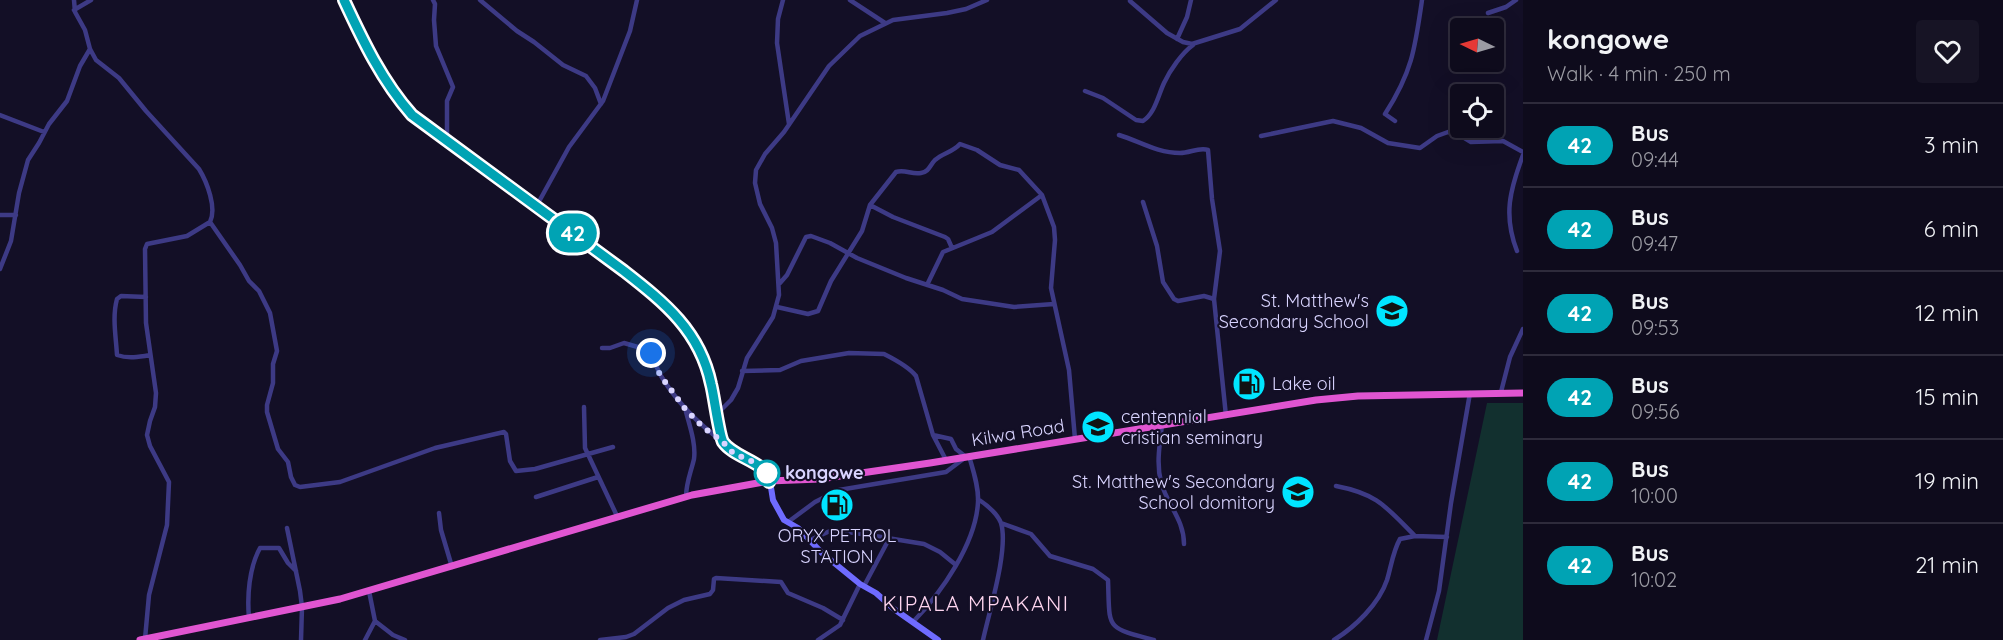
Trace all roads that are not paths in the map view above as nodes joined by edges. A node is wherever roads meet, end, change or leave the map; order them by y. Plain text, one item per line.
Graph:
1 (74, 0) edge
2 (91, 0) edge
3 (353, 0) edge
4 (433, 0) edge
5 (480, 0) edge
6 (637, 0) edge
7 (783, 0) edge
8 (850, 0) edge
9 (987, 0) edge
10 (1191, 0) edge
11 (1276, 0) edge
12 (1422, 0) edge
13 (1516, 0) edge
14 (1130, 1) edge
15 (345, 2) edge
16 (74, 10) junction
17 (1488, 13) dead end
18 (885, 23) junction
19 (1178, 39) junction
20 (1196, 44) junction
21 (90, 50) junction
22 (1085, 91) dead end
23 (601, 104) junction
24 (0, 115) edge
25 (1395, 121) dead end
26 (789, 123) junction
27 (44, 132) junction
28 (1119, 135) dead end
29 (1261, 136) dead end
30 (447, 142) junction
31 (1523, 153) edge
32 (1042, 195) junction
33 (1143, 202) dead end
34 (870, 205) junction
35 (536, 207) junction
36 (0, 215) edge
37 (16, 215) junction
38 (210, 222) junction
39 (952, 248) junction
40 (1517, 251) dead end
41 (848, 252) junction
42 (0, 269) edge
43 (780, 283) junction
44 (927, 285) junction
45 (146, 297) junction
46 (1214, 298) junction
47 (1054, 304) junction
48 (777, 307) junction
49 (1523, 329) edge
50 (602, 348) dead end
51 (150, 355) junction
52 (742, 371) junction
53 (1501, 392) junction
54 (1470, 393) junction
55 (1523, 393) edge
56 (584, 407) dead end
57 (686, 410) junction
58 (718, 413) junction
59 (1226, 416) junction
60 (1162, 424) junction
61 (933, 435) junction
62 (1075, 439) junction
63 (722, 441) junction
64 (613, 447) dead end
65 (588, 456) junction
66 (967, 457) junction
67 (946, 460) junction
68 (598, 477) junction
69 (769, 482) junction
70 (1336, 486) dead end
71 (536, 497) dead end
72 (686, 497) junction
73 (978, 500) junction
74 (439, 513) dead end
75 (617, 516) junction
76 (788, 522) junction
77 (1001, 523) junction
78 (287, 528) dead end
79 (1415, 536) junction
80 (1447, 537) junction
81 (889, 539) junction
82 (810, 540) junction
83 (1184, 544) dead end
84 (956, 564) junction
85 (452, 567) junction
86 (296, 571) junction
87 (862, 585) junction
88 (369, 591) junction
89 (302, 607) junction
90 (249, 618) junction
91 (843, 620) junction
92 (375, 621) junction
93 (913, 622) junction
94 (179, 637) edge
95 (142, 639) edge
96 (626, 639) edge
97 (301, 640) edge
98 (365, 640) edge
99 (405, 640) edge
100 (600, 640) edge
101 (818, 640) edge
102 (938, 640) edge
103 (982, 640) edge
104 (1154, 640) edge
105 (1334, 640) edge
106 (1426, 640) edge

1 - 16 street
2 - 16 street
3 - 15 street
4 - 30 street
5 - 23 street
6 - 23 street
7 - 26 street
8 - 18 street
9 - 18 street
10 - 19 street
11 - 20 street
12 - 25 street
13 - 17 street
14 - 19 street
15 - 30 main road
16 - 21 street
18 - 26 street
19 - 20 street
20 - 22 street
21 - 27 street
21 - 38 street
23 - 35 street
24 - 27 street
26 - 43 street
27 - 37 street
28 - 46 street
29 - 31 street
30 - 35 main road
31 - 40 street
32 - 34 street
32 - 39 street
32 - 47 street
33 - 46 street
34 - 39 street
34 - 41 street
35 - 58 main road
36 - 37 street
37 - 42 street
38 - 45 street
38 - 65 street
39 - 44 street
41 - 43 street
41 - 44 street
41 - 48 street
43 - 48 street
44 - 47 street
45 - 51 street
45 - 51 street
46 - 59 street
47 - 62 street
48 - 52 street
49 - 53 street
50 - 57 street
51 - 95 street
52 - 58 street
52 - 61 street
53 - 54 highway, Kilwa Road
53 - 55 highway, Kilwa Road
54 - 59 highway, Kilwa Road
54 - 80 street
56 - 65 street
57 - 63 street
57 - 72 street
58 - 63 main road
59 - 60 highway, Kilwa Road
60 - 62 highway, Kilwa Road
60 - 83 street
61 - 66 street
61 - 67 street
62 - 66 highway, Kilwa Road
63 - 69 main road
64 - 65 street
65 - 68 street
66 - 67 highway, Kilwa Road
66 - 73 street
66 - 76 street
67 - 69 highway, Kilwa Road
68 - 71 street
68 - 75 street
69 - 72 highway, Kilwa Road
69 - 76 main road
70 - 79 street
72 - 75 highway, Kilwa Road
73 - 77 street
73 - 84 street
74 - 85 street
75 - 85 highway, Kilwa Road
76 - 82 main road
77 - 103 street
77 - 104 street
78 - 86 street
79 - 80 street
79 - 105 street
80 - 106 street
81 - 82 street
81 - 84 street
81 - 87 street
82 - 87 main road
84 - 93 street
85 - 88 highway, Kilwa Road
86 - 89 street
86 - 90 street
87 - 91 street
87 - 93 main road
88 - 89 highway, Kilwa Road
88 - 92 street
89 - 90 highway, Kilwa Road
89 - 97 street
90 - 94 highway, Kilwa Road
91 - 96 street
91 - 101 street
92 - 98 street
92 - 99 street
93 - 102 main road
94 - 95 highway, Kilwa Road
96 - 100 street

